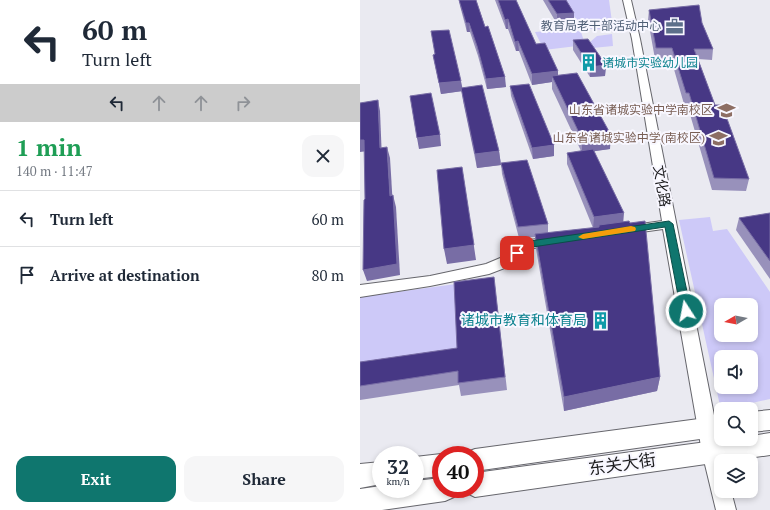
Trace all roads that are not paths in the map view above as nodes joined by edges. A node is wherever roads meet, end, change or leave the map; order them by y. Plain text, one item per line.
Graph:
1 (627, 0) edge
2 (669, 224) junction
3 (615, 232) edge
4 (569, 238) edge
5 (360, 291) edge
6 (770, 420) edge
7 (758, 421) edge
8 (714, 423) edge
9 (714, 427) edge
10 (714, 433) edge
11 (770, 444) edge
12 (711, 452) junction
13 (484, 459) edge
14 (714, 463) edge
15 (372, 474) edge
16 (360, 476) edge
17 (484, 484) edge
18 (432, 491) edge
19 (723, 498) edge
20 (360, 501) edge
21 (726, 510) edge

1 - 2 street, 文化路
2 - 3 street
2 - 8 street, 文化路
4 - 5 street
6 - 7 main road
9 - 13 main road, 东关大街
10 - 12 street, 文化路
11 - 12 main road, 东关大街
12 - 14 street, 文化路
12 - 17 main road, 东关大街
15 - 16 main road
18 - 20 main road
19 - 21 street, 文化路

